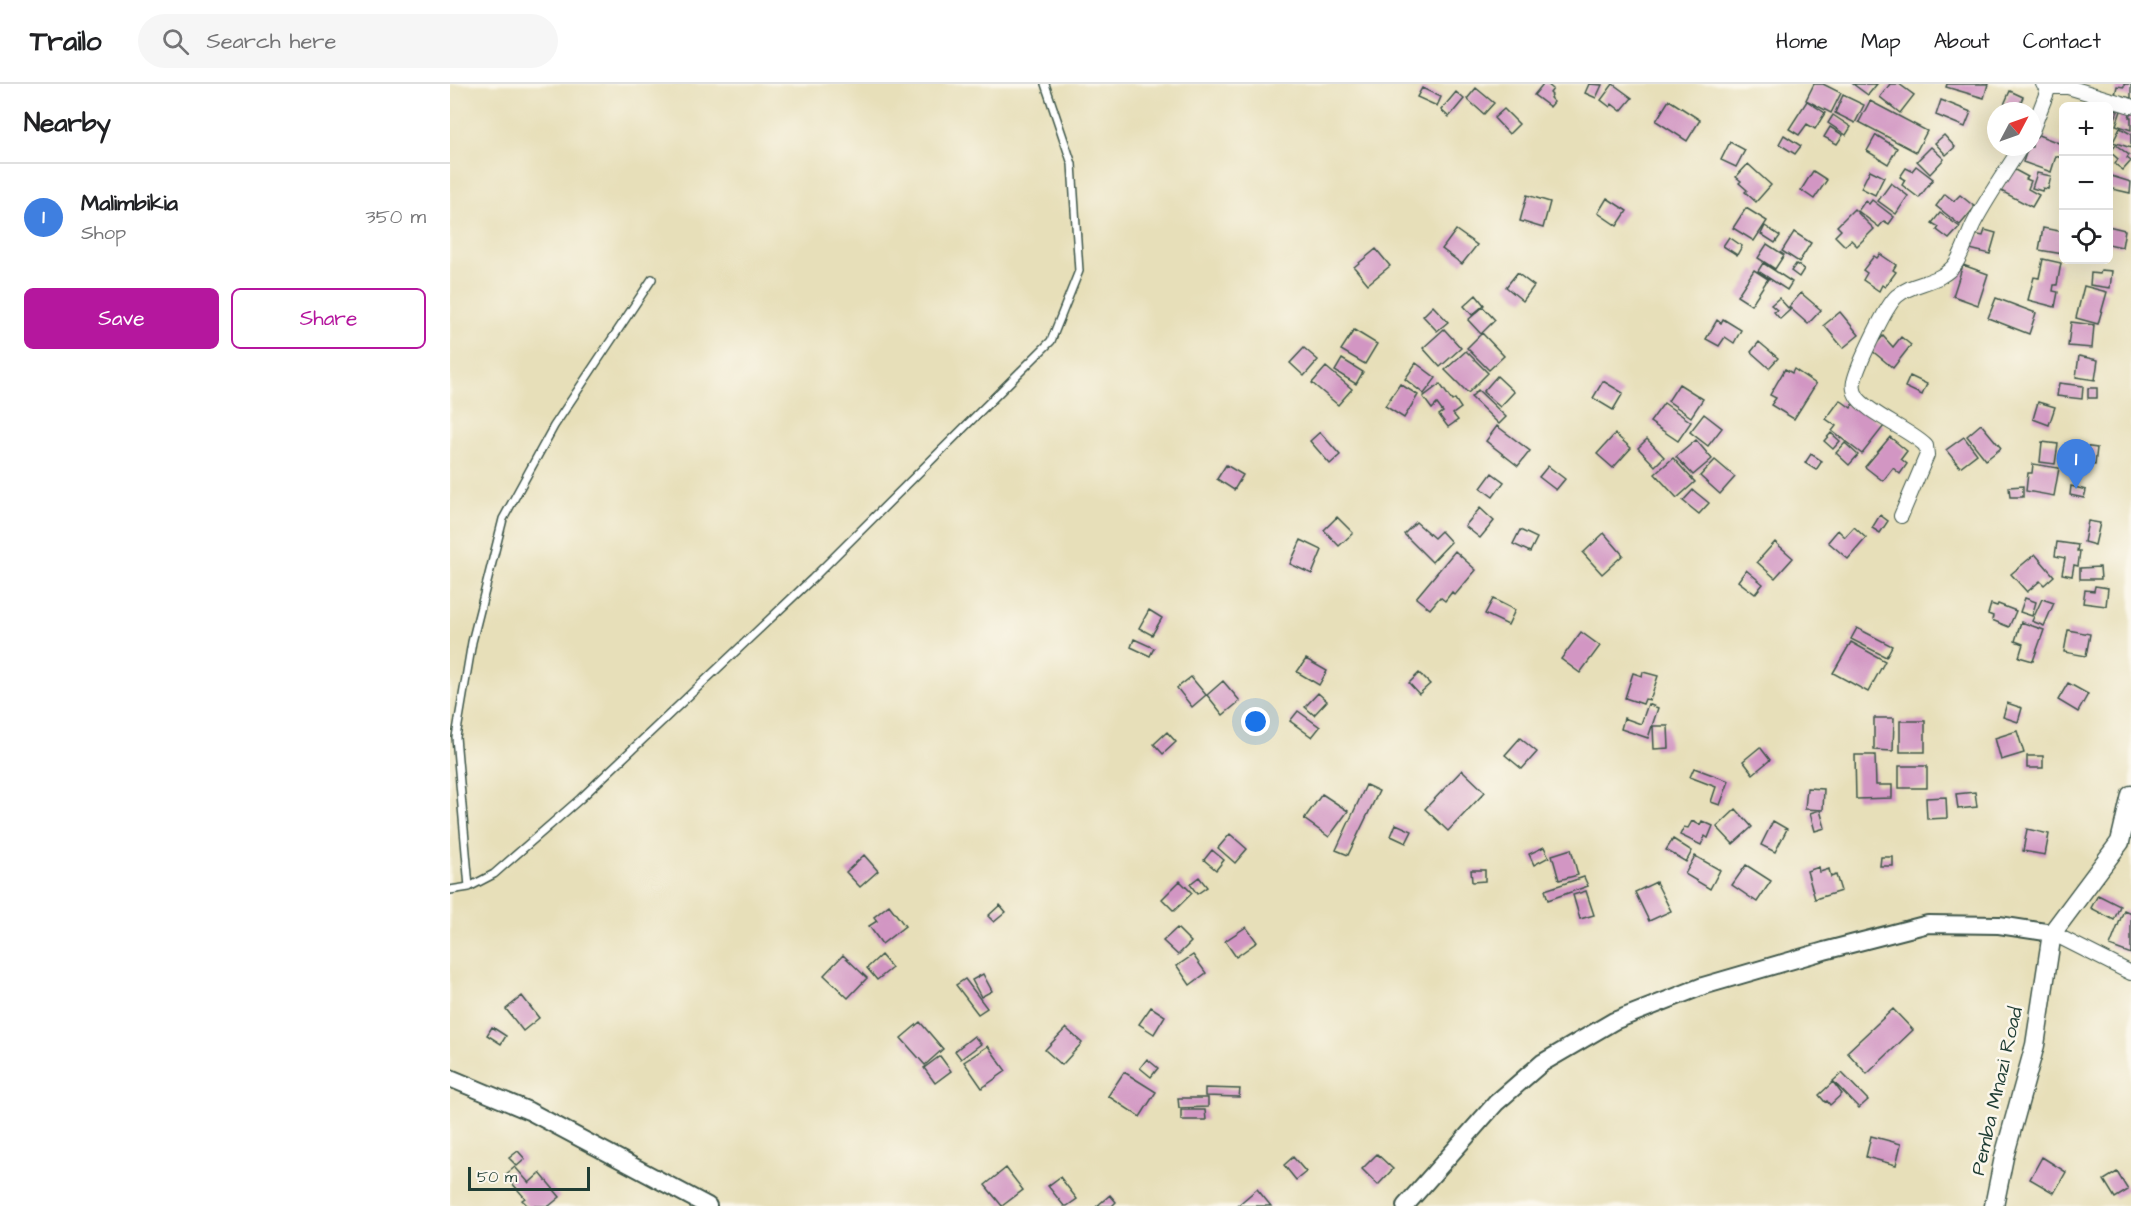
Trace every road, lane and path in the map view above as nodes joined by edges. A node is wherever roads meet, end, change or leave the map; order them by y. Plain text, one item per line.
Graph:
1 (1045, 84) edge
2 (2046, 86) edge
3 (2041, 102) edge
4 (2131, 106) edge
5 (2016, 156) edge
6 (652, 279) dead end
7 (1901, 516) dead end
8 (2131, 795) edge
9 (470, 887) junction
10 (450, 890) edge
11 (2052, 933) junction
12 (2131, 973) edge
13 (450, 1078) edge
14 (685, 1200) edge
15 (708, 1206) edge
16 (1405, 1206) edge
17 (1994, 1206) edge

1 - 9 lane
2 - 3 street
2 - 4 street
5 - 7 street
6 - 9 lane
8 - 11 main road, Pemba Mnazi Road
9 - 10 lane
11 - 12 street
11 - 16 street
11 - 17 main road, Pemba Mnazi Road
13 - 14 street
14 - 15 street

